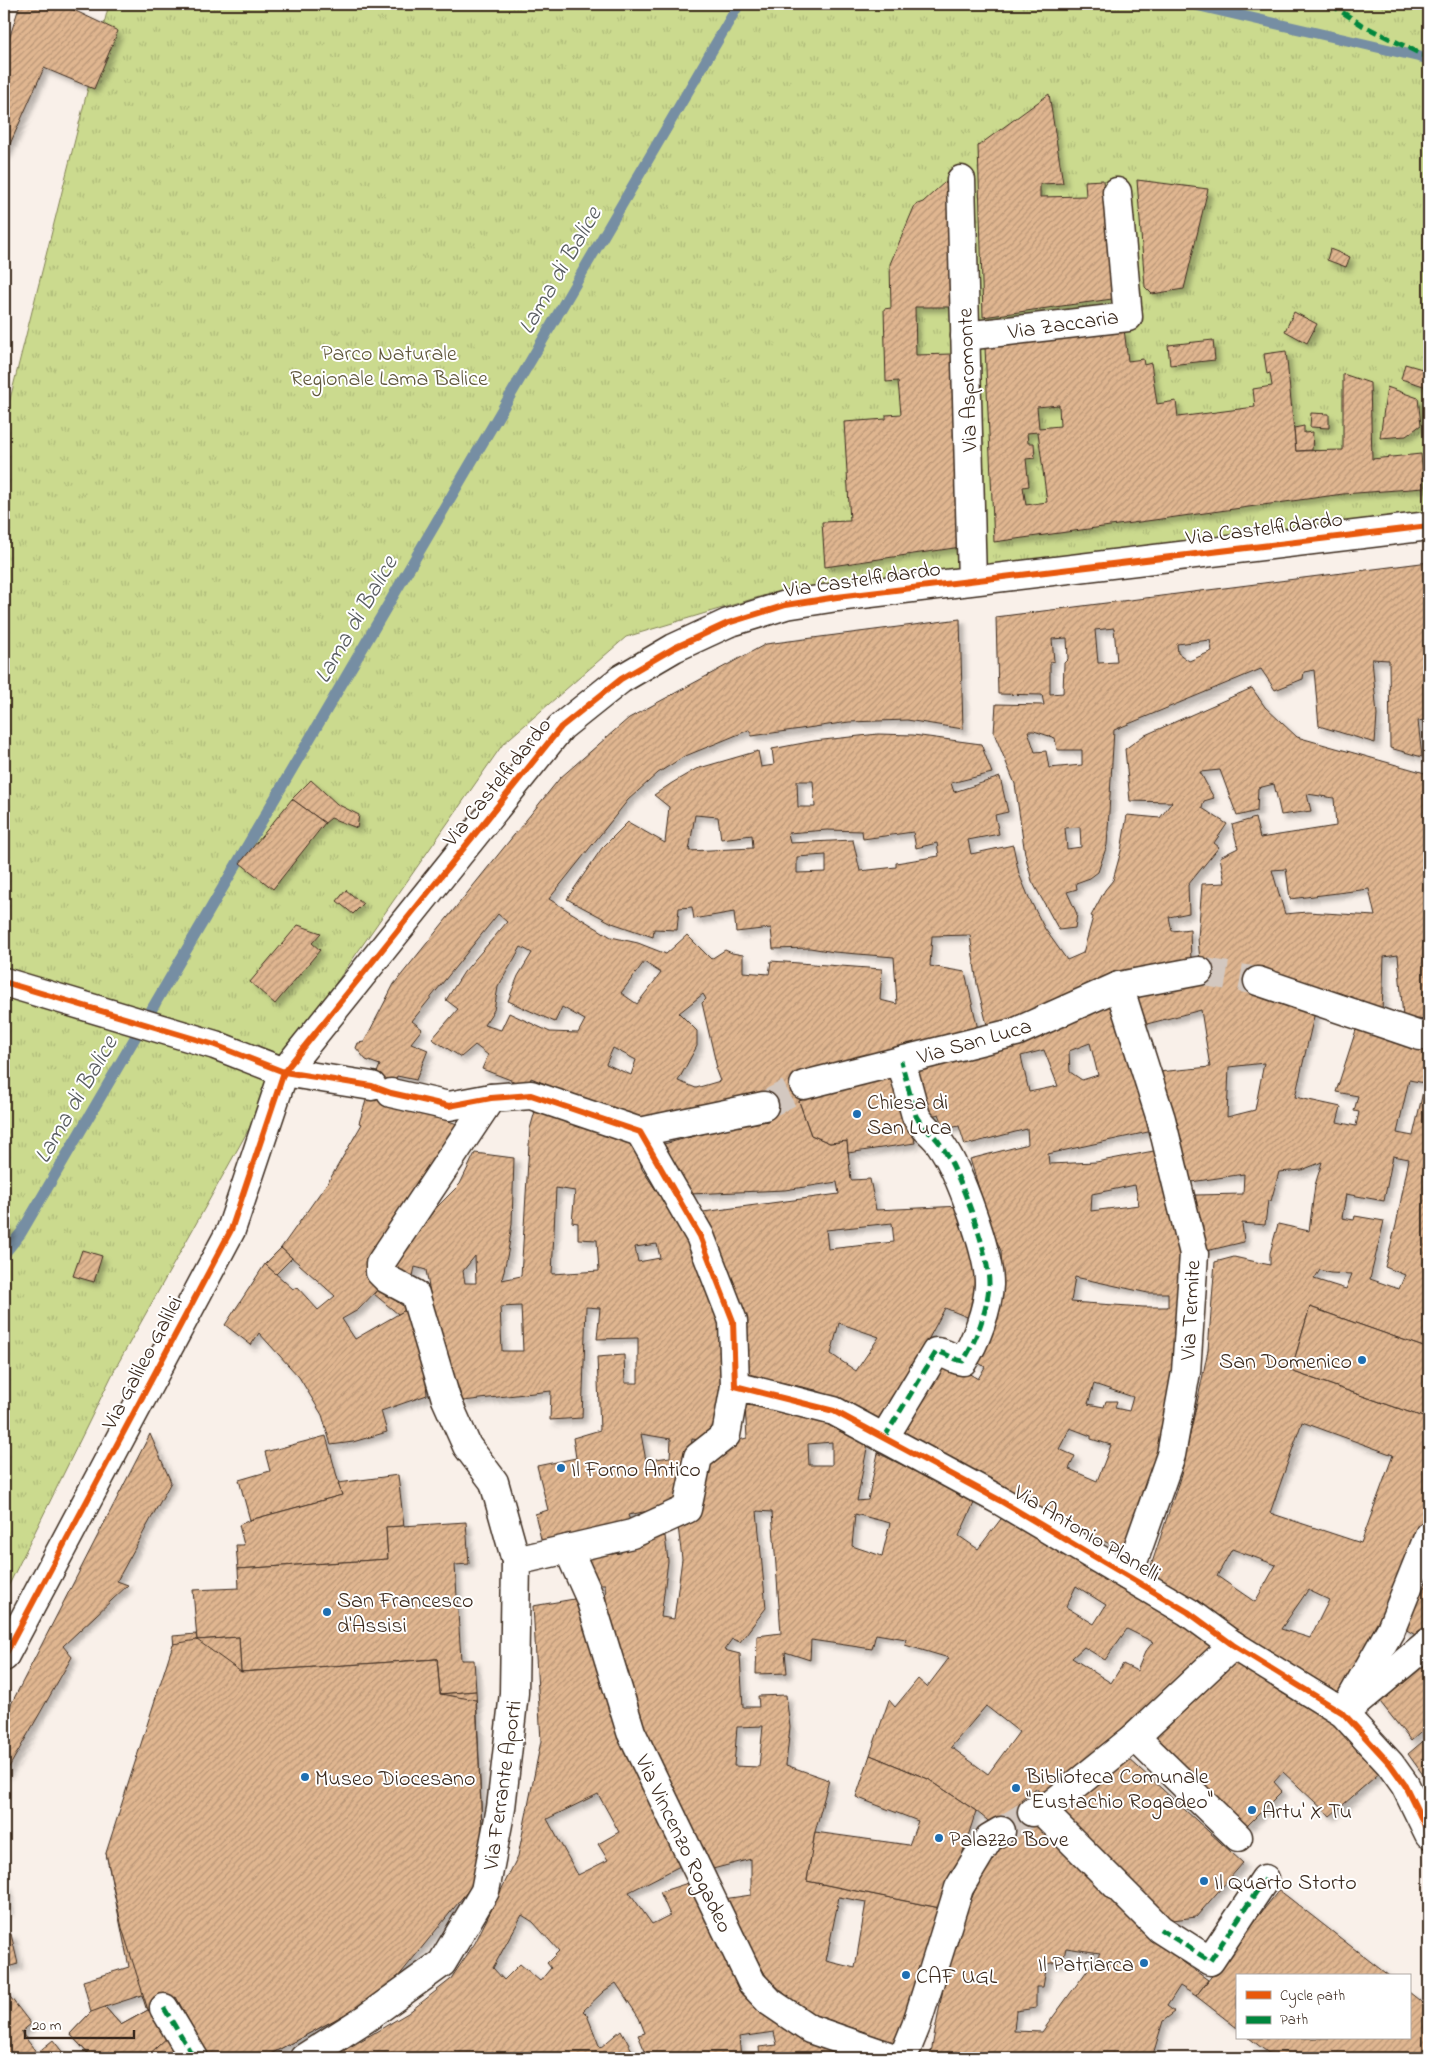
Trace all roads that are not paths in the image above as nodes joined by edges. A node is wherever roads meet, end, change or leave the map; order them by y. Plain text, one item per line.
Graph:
1 (961, 180) dead end
2 (1117, 192) dead end
3 (965, 336) junction
4 (1429, 526) edge
5 (972, 580) junction
6 (1199, 971) tunnel mouth
7 (1258, 981) tunnel mouth
8 (4, 982) edge
9 (1119, 986) junction
10 (1429, 1036) edge
11 (902, 1061) junction
12 (284, 1072) junction
13 (804, 1085) tunnel mouth
14 (491, 1098) junction
15 (764, 1106) tunnel mouth
16 (640, 1132) junction
17 (735, 1386) junction
18 (884, 1438) junction
19 (1429, 1535) edge
20 (577, 1546) junction
21 (516, 1561) junction
22 (1128, 1576) junction
23 (1233, 1645) junction
24 (1425, 1645) edge
25 (4, 1657) edge
26 (1343, 1713) junction
27 (1135, 1737) junction
28 (1001, 1831) tunnel mouth
29 (1429, 1834) edge
30 (1238, 1837) dead end
31 (1265, 1879) dead end
32 (164, 2008) dead end
33 (194, 2058) edge
34 (304, 2058) edge
35 (894, 2058) edge
36 (903, 2058) edge

1 - 3 street, Via Aspromonte
2 - 3 street, Via Zaccaria
3 - 5 street, Via Aspromonte
4 - 5 street, Via Castelfidardo
5 - 12 street, Via Castelfidardo
6 - 9 street, Via San Luca
7 - 10 street
8 - 12 street
9 - 11 street, Via San Luca
9 - 22 street, Via Termite
11 - 13 street, Via San Luca
11 - 18 street
12 - 14 street
12 - 25 street, Via Galileo Galilei
14 - 16 street
14 - 21 street, Via Ferrante Aporti
15 - 16 street
16 - 17 street
17 - 18 street, Via Antonio Planelli
17 - 20 street
18 - 22 street, Via Antonio Planelli
19 - 26 street
20 - 21 street
20 - 35 street, Via Vincenzo Rogadeo
21 - 34 street, Via Ferrante Aporti
22 - 23 street, Via Antonio Planelli
23 - 26 street, Via Antonio Planelli
23 - 27 street
24 - 26 street
26 - 29 street, Via Antonio Planelli
27 - 30 street
27 - 31 street
28 - 36 street
32 - 33 street

